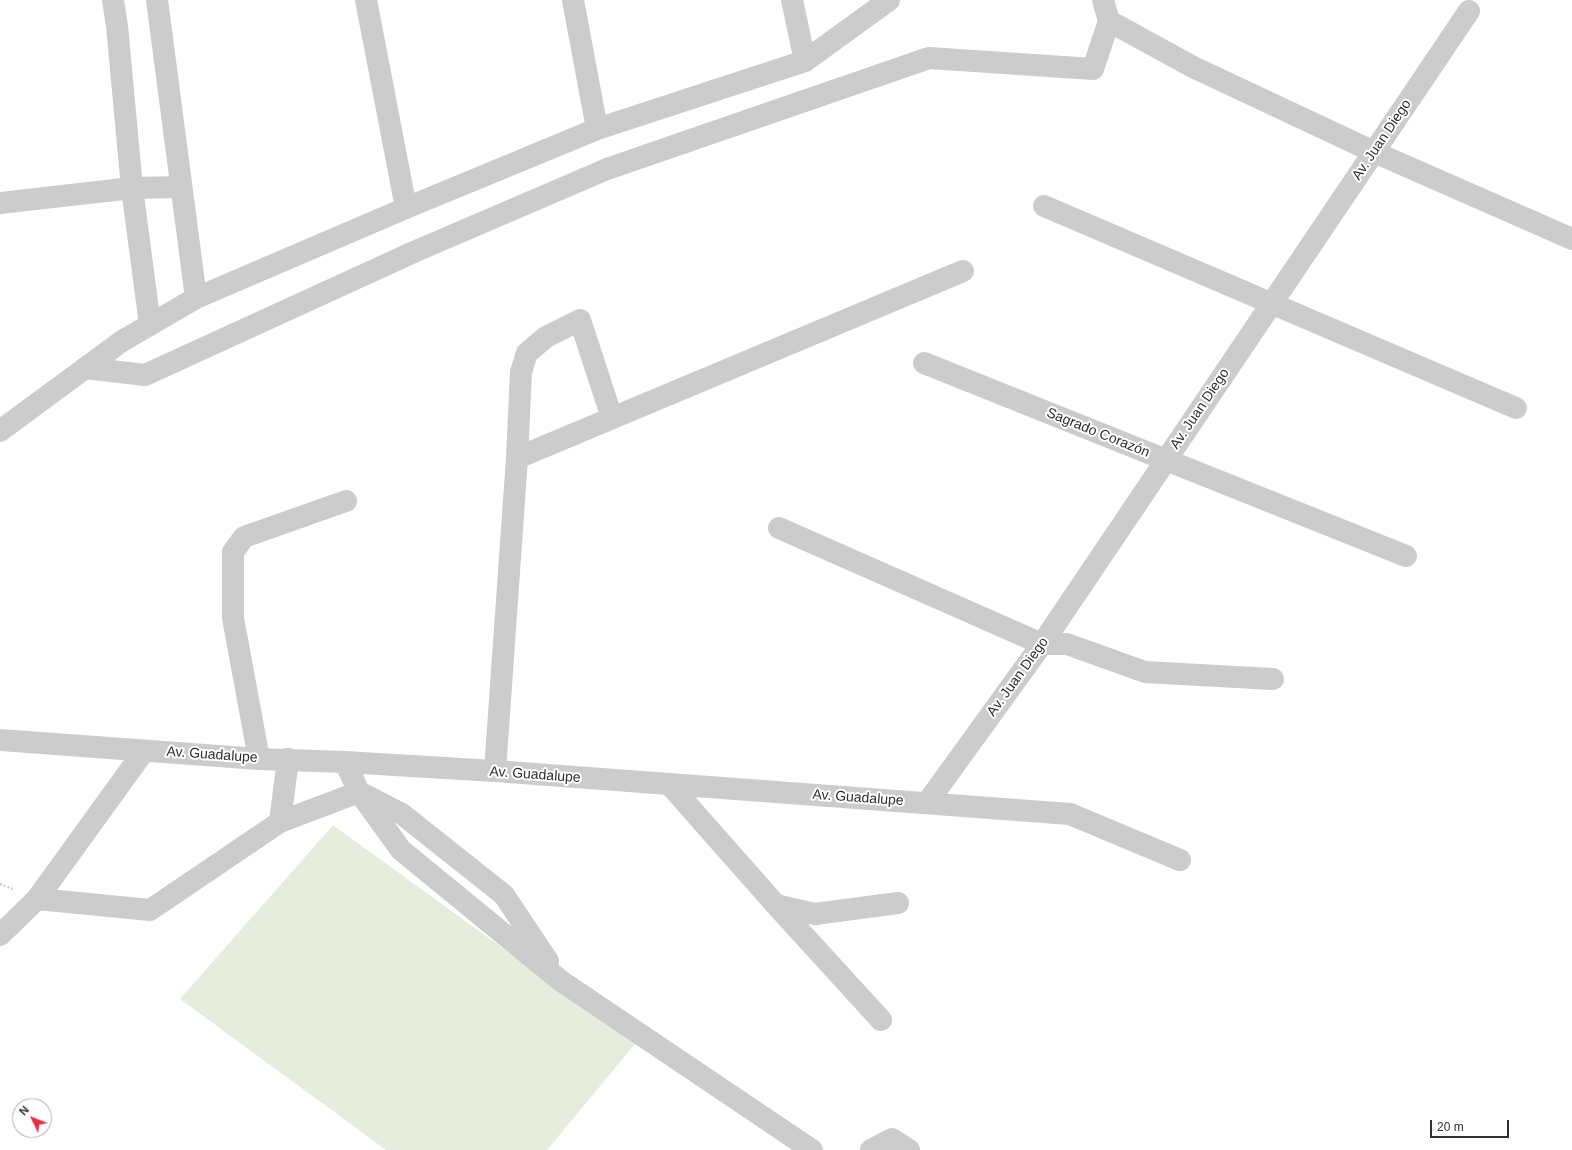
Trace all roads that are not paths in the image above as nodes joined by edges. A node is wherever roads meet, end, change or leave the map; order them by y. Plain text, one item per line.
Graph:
1 (113, 0) edge
2 (157, 0) edge
3 (366, 0) edge
4 (573, 0) edge
5 (792, 0) edge
6 (889, 0) edge
7 (1103, 0) edge
8 (1469, 11) dead end
9 (1109, 21) junction
10 (805, 61) junction
11 (597, 129) junction
12 (1374, 152) junction
13 (181, 187) junction
14 (132, 188) junction
15 (0, 203) edge
16 (1044, 206) dead end
17 (406, 208) junction
18 (1572, 239) edge
19 (962, 271) dead end
20 (196, 298) junction
21 (1272, 304) junction
22 (150, 325) junction
23 (924, 363) dead end
24 (85, 368) junction
25 (1516, 408) dead end
26 (612, 418) junction
27 (0, 431) edge
28 (517, 458) junction
29 (1166, 460) junction
30 (346, 501) dead end
31 (779, 528) dead end
32 (1406, 556) dead end
33 (1042, 644) junction
34 (1273, 679) dead end
35 (0, 740) edge
36 (144, 751) junction
37 (259, 759) junction
38 (288, 759) junction
39 (345, 762) junction
40 (495, 771) junction
41 (670, 785) junction
42 (359, 792) junction
43 (927, 803) junction
44 (280, 822) junction
45 (1180, 860) dead end
46 (37, 899) junction
47 (898, 903) dead end
48 (776, 905) junction
49 (0, 935) edge
50 (561, 980) junction
51 (881, 1020) dead end
52 (812, 1150) edge
53 (871, 1150) edge
54 (909, 1150) edge

1 - 14 street
2 - 13 street
3 - 17 street
4 - 11 street
5 - 10 street
6 - 10 street
7 - 9 street
8 - 12 street, Av. Juan Diego
9 - 12 street
9 - 24 street
10 - 11 street
11 - 17 street
12 - 18 street
12 - 21 street, Av. Juan Diego
13 - 14 street
13 - 20 street
14 - 15 street
14 - 22 street
16 - 21 street
17 - 20 street
19 - 26 street
20 - 22 street
21 - 25 street
21 - 29 street, Av. Juan Diego
22 - 24 street
23 - 29 street, Sagrado Corazón
24 - 27 street
26 - 28 street
26 - 28 street
28 - 40 street
29 - 32 street, Sagrado Corazón
29 - 33 street, Av. Juan Diego
30 - 37 street
31 - 33 street
33 - 34 street
33 - 43 street, Av. Juan Diego
35 - 36 street, Av. Guadalupe
36 - 37 street, Av. Guadalupe
36 - 46 street
37 - 38 street, Av. Guadalupe
38 - 39 street, Av. Guadalupe
38 - 44 street
39 - 40 street, Av. Guadalupe
39 - 42 street
40 - 41 street, Av. Guadalupe
41 - 43 street, Av. Guadalupe
41 - 48 street
42 - 44 street
42 - 50 street
42 - 50 street
43 - 45 street, Av. Guadalupe
44 - 46 street
46 - 49 street
47 - 48 street
48 - 51 street
50 - 52 street
53 - 54 street

